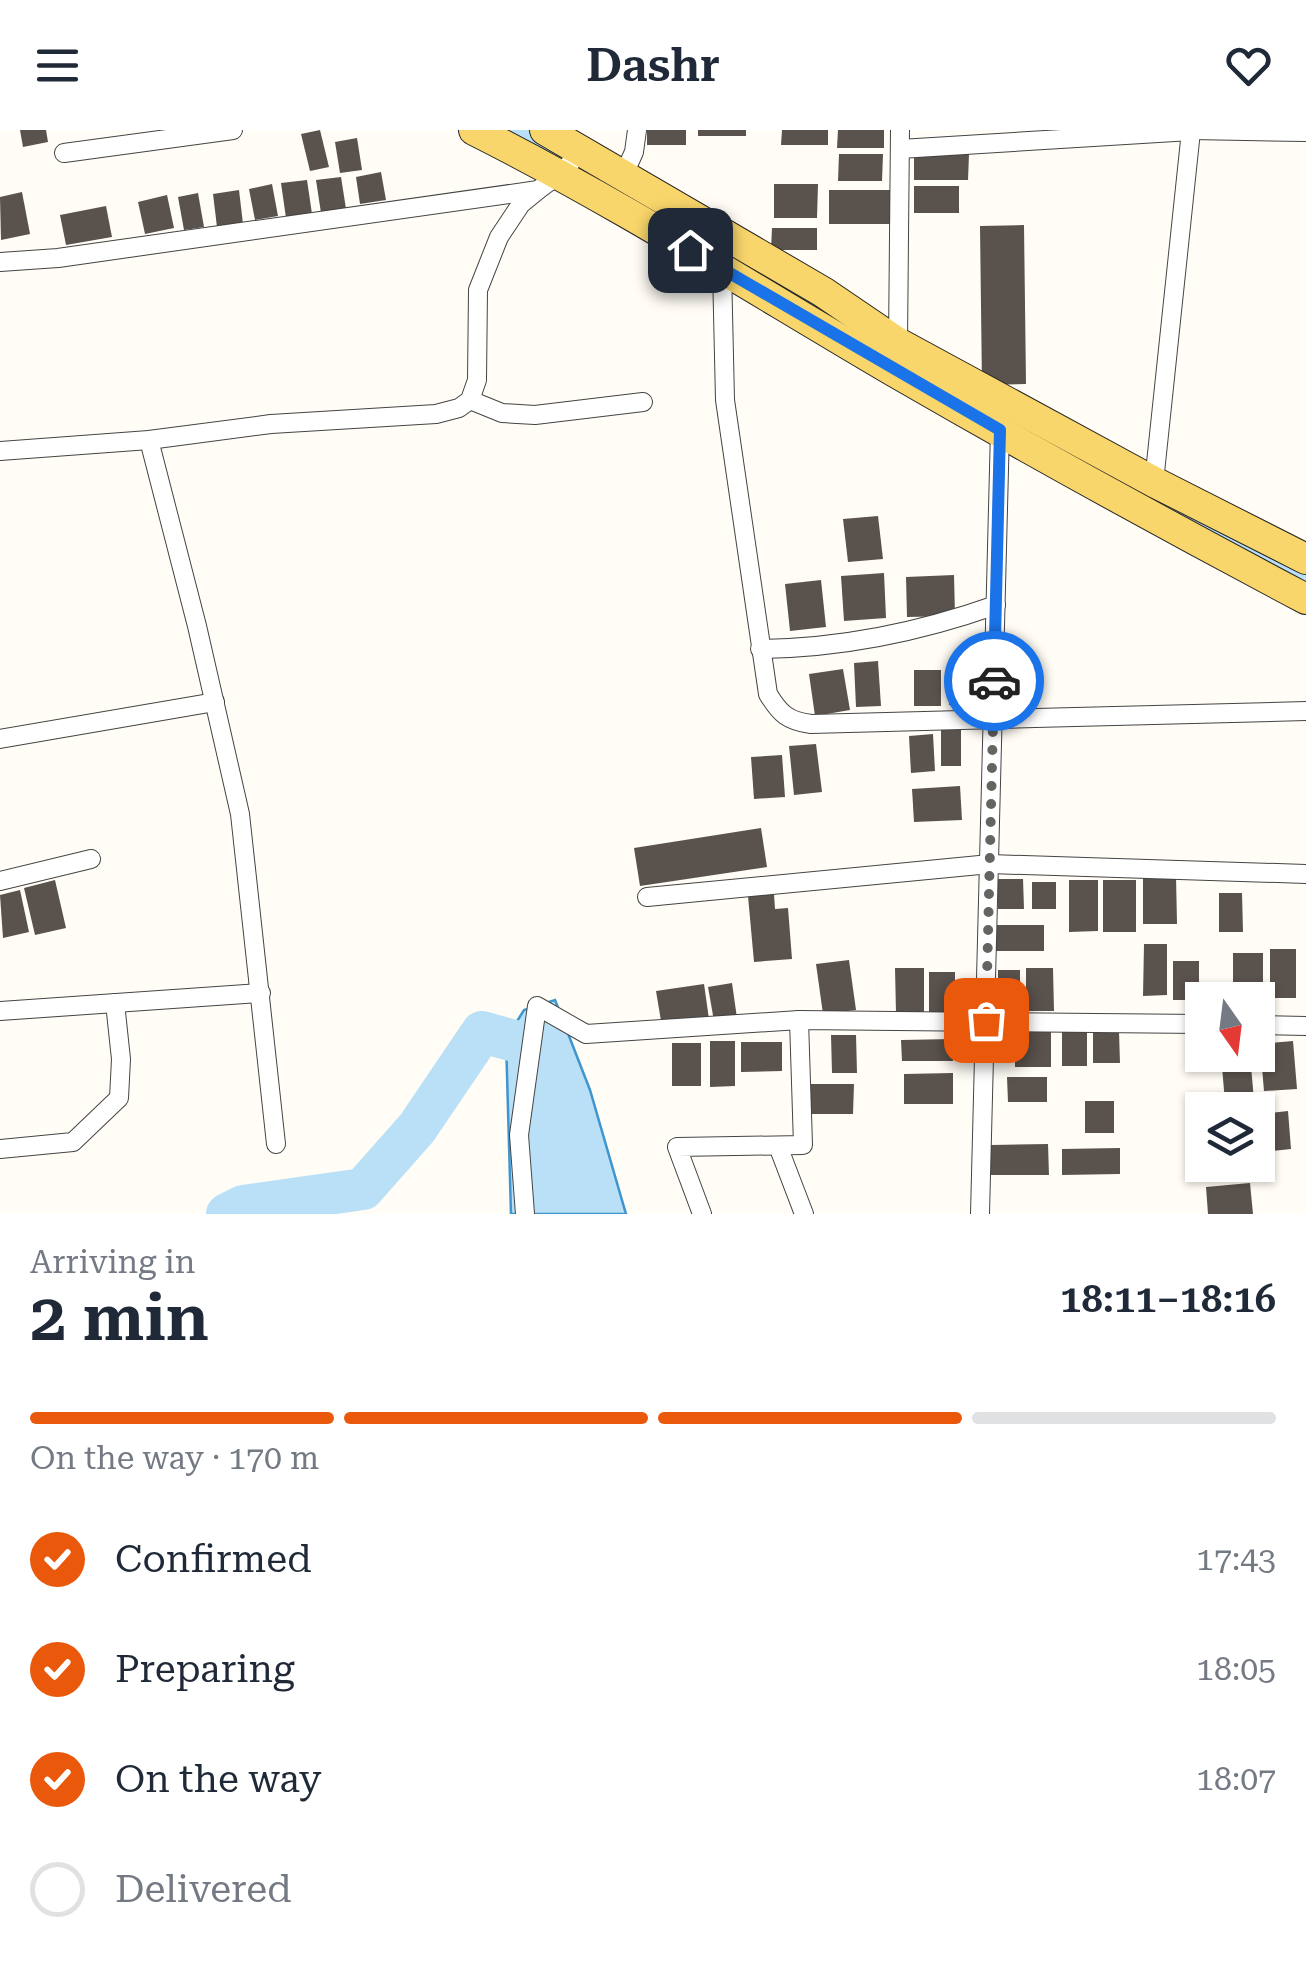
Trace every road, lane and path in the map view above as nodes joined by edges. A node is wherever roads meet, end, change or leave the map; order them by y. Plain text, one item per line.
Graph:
1 (233, 130) edge
2 (474, 130) edge
3 (546, 130) edge
4 (637, 130) edge
5 (1191, 130) edge
6 (1306, 132) edge
7 (900, 140) edge
8 (64, 153) dead end
9 (564, 168) junction
10 (624, 174) junction
11 (0, 262) edge
12 (722, 270) junction
13 (898, 342) junction
14 (470, 400) junction
15 (643, 402) dead end
16 (1000, 430) junction
17 (149, 440) junction
18 (0, 451) edge
19 (1154, 482) junction
20 (1306, 559) edge
21 (1306, 599) edge
22 (996, 606) junction
23 (760, 649) junction
24 (214, 702) junction
25 (1306, 712) edge
26 (993, 720) junction
27 (0, 738) edge
28 (91, 859) dead end
29 (990, 864) junction
30 (1306, 874) edge
31 (0, 881) edge
32 (646, 897) dead end
33 (260, 993) junction
34 (115, 1003) junction
35 (0, 1011) edge
36 (799, 1020) junction
37 (986, 1020) junction
38 (1185, 1024) edge
39 (1275, 1025) edge
40 (1306, 1026) edge
41 (276, 1144) dead end
42 (778, 1146) junction
43 (0, 1148) edge
44 (525, 1214) edge
45 (702, 1214) edge
46 (804, 1214) edge
47 (980, 1214) edge

1 - 8 street
2 - 9 main road
3 - 9 main road
4 - 10 street
5 - 6 street
5 - 7 street
5 - 19 street
7 - 13 street
9 - 10 main road
9 - 11 street
9 - 12 main road
9 - 14 street
10 - 13 main road
12 - 16 main road
12 - 23 street
13 - 19 main road
14 - 15 street
14 - 17 street
16 - 21 main road
16 - 22 street
17 - 18 street
17 - 24 street
19 - 20 main road
22 - 23 street
22 - 26 street
23 - 26 street
24 - 27 street
24 - 33 street
25 - 26 street
26 - 29 street
28 - 31 street
29 - 30 street
29 - 32 street
29 - 37 street
33 - 34 street
33 - 41 street
34 - 35 street
34 - 43 street
36 - 37 street
36 - 42 street
36 - 44 street
37 - 38 street
37 - 47 street
39 - 40 street
42 - 45 street
42 - 46 street

